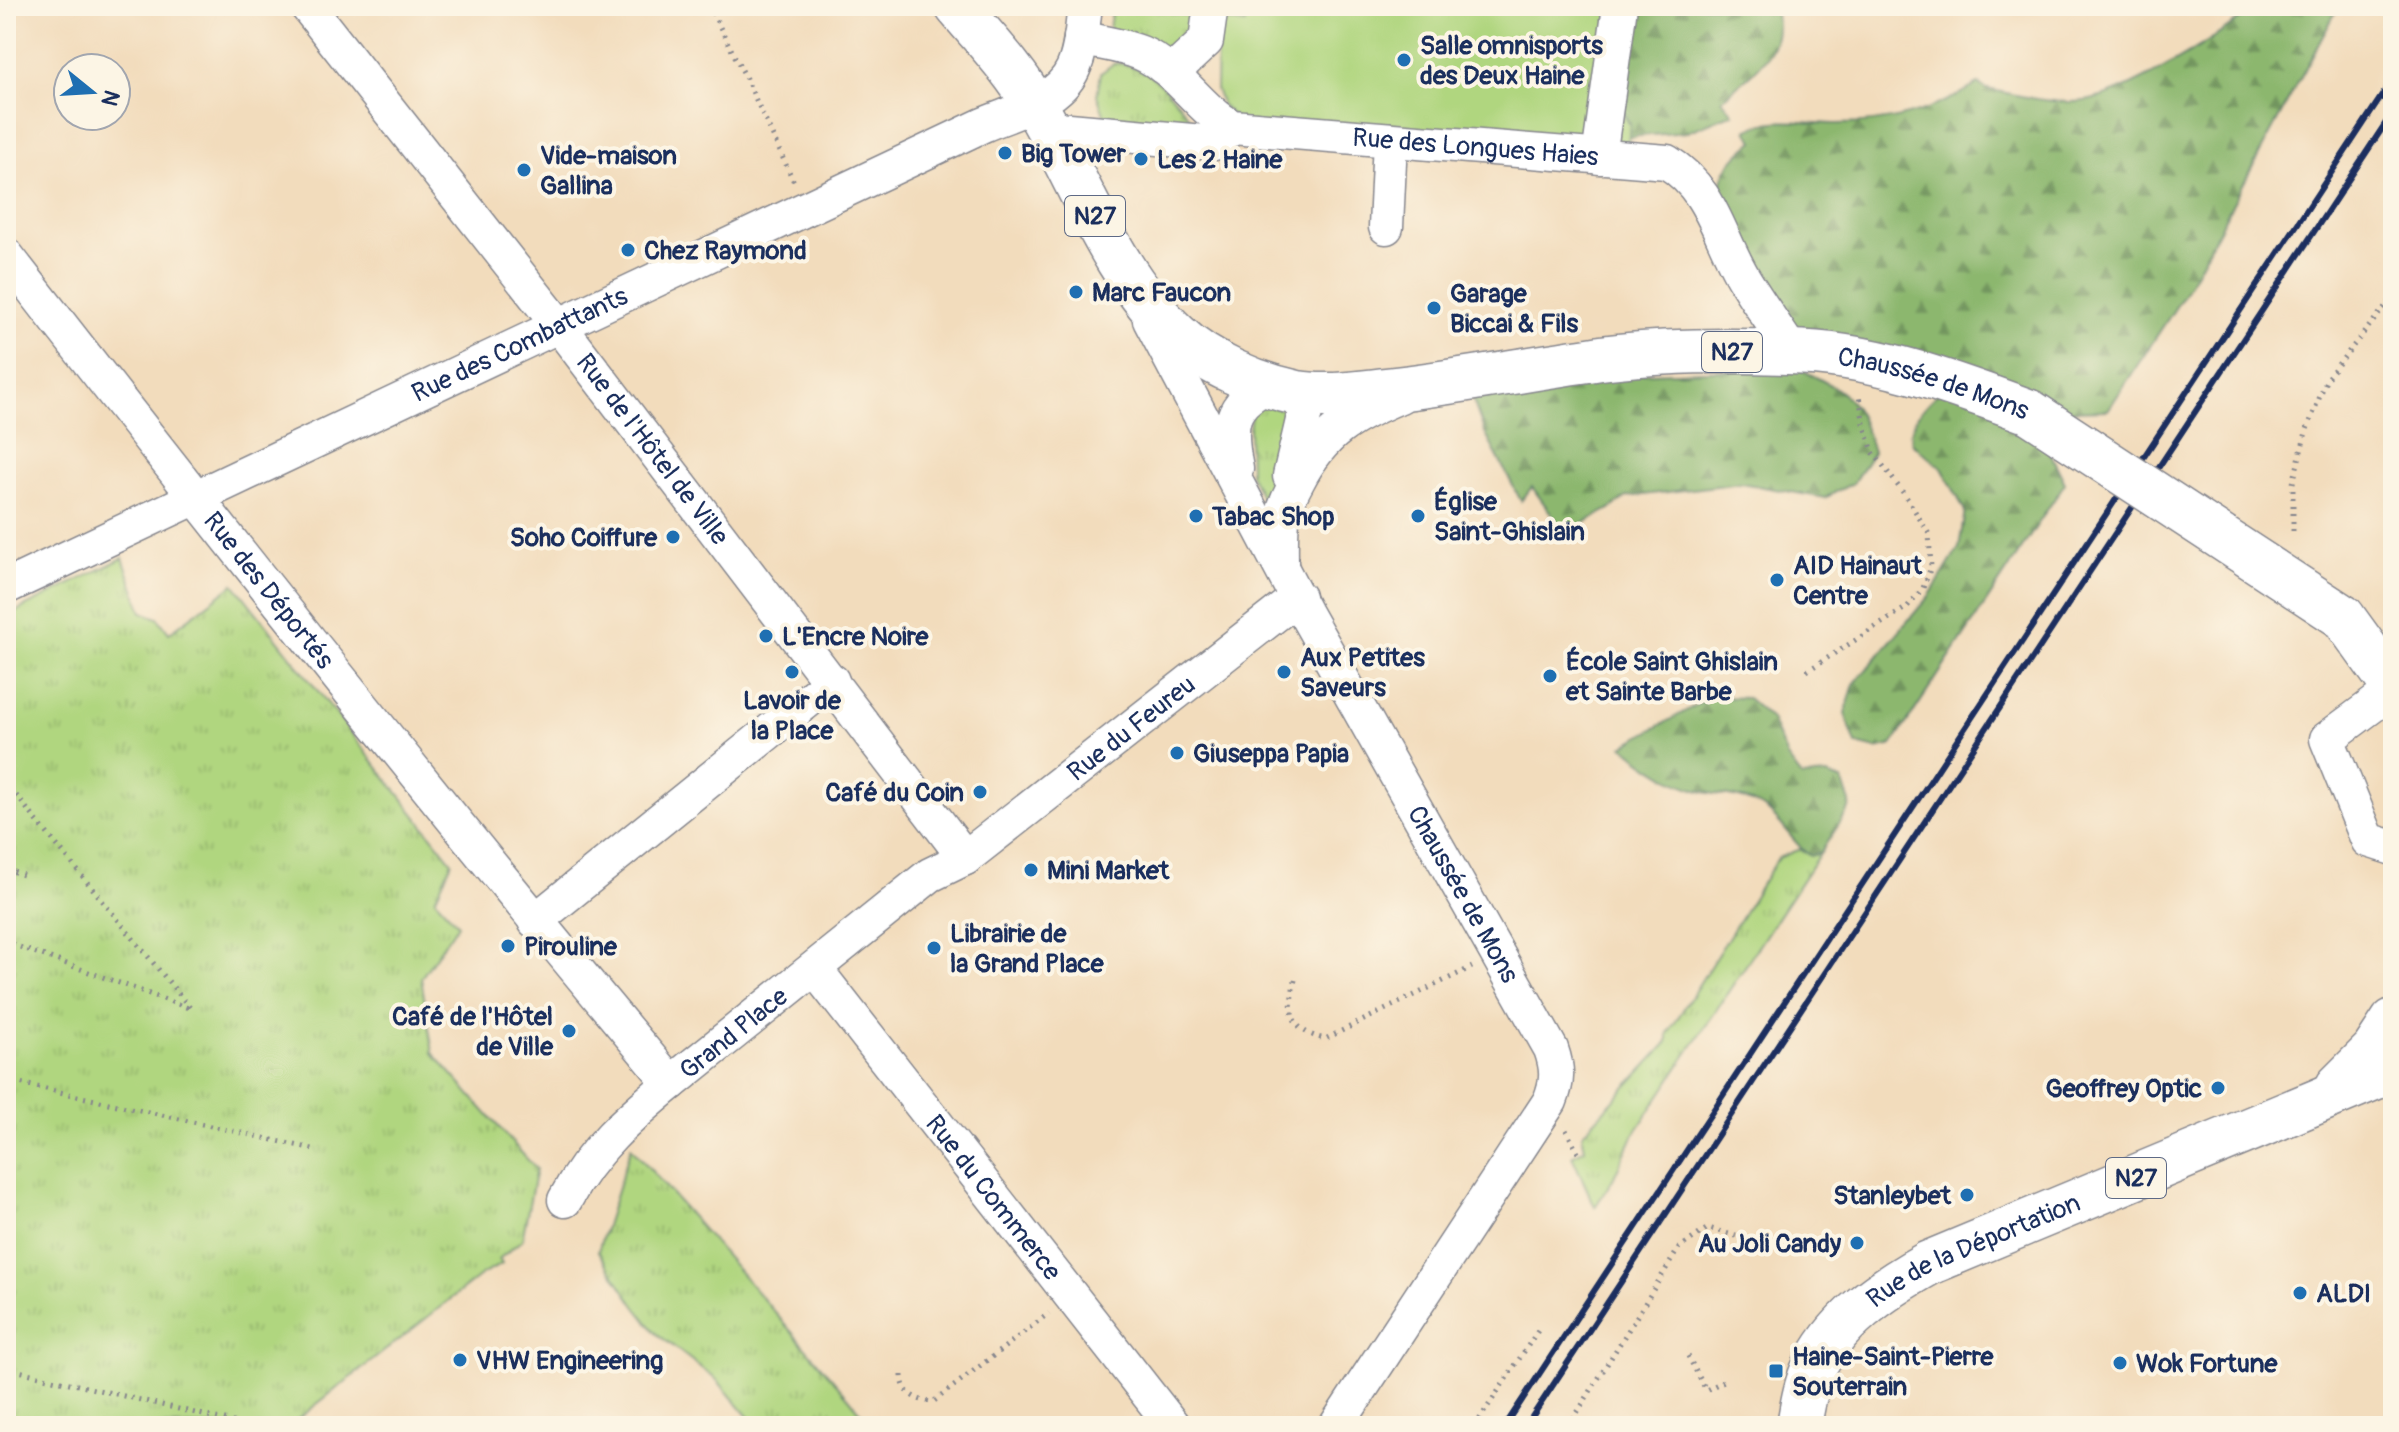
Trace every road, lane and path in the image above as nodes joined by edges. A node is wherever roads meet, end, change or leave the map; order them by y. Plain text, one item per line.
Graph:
1 (307, 6) edge
2 (709, 6) edge
3 (957, 6) edge
4 (1211, 6) edge
5 (1620, 6) edge
6 (1080, 38) edge
7 (1162, 66) junction
8 (1041, 116) junction
9 (1232, 127) junction
10 (1390, 140) junction
11 (1599, 157) junction
12 (806, 209) junction
13 (1386, 227) dead end
14 (6, 255) edge
15 (1121, 266) junction
16 (2393, 297) edge
17 (560, 327) junction
18 (1792, 352) junction
19 (1871, 362) junction
20 (1428, 385) junction
21 (1285, 389) junction
22 (1239, 485) junction
23 (195, 498) junction
24 (1283, 516) junction
25 (2293, 531) dead end
26 (1281, 564) junction
27 (6, 587) edge
28 (1298, 597) junction
29 (1807, 671) dead end
30 (832, 681) junction
31 (2393, 688) edge
32 (6, 783) edge
33 (2393, 848) edge
34 (965, 858) junction
35 (6, 869) edge
36 (26, 876) dead end
37 (535, 921) junction
38 (6, 942) edge
39 (1498, 954) junction
40 (815, 969) junction
41 (1295, 980) dead end
42 (2388, 1045) edge
43 (6, 1080) edge
44 (671, 1083) junction
45 (1564, 1127) dead end
46 (313, 1149) dead end
47 (1578, 1153) dead end
48 (565, 1200) dead end
49 (1736, 1236) dead end
50 (1072, 1296) junction
51 (1541, 1326) dead end
52 (1688, 1356) dead end
53 (6, 1368) edge
54 (902, 1375) dead end
55 (1724, 1381) dead end
56 (250, 1426) edge
57 (1173, 1426) edge
58 (1336, 1426) edge
59 (1475, 1426) edge
60 (1569, 1426) edge
61 (1799, 1426) edge

1 - 17 street, Rue de l'Hôtel de Ville
2 - 12 path
3 - 8 main road, Chaussée de Mons / N27
4 - 7 street
5 - 11 street
6 - 7 street
6 - 8 street
7 - 9 street
8 - 9 street
8 - 12 street, Rue des Combattants
8 - 15 main road, Chaussée de Mons / N27
9 - 10 street, Rue des Longues Haies
10 - 11 street, Rue des Longues Haies
10 - 13 street
11 - 18 street, Rue des Longues Haies
12 - 17 street, Rue des Combattants
14 - 23 street, Rue des Déportés
15 - 21 main road, Chaussée de Mons / N27
15 - 22 street, Chaussée de Mons
16 - 25 path
17 - 23 street, Rue des Combattants
17 - 30 street, Rue de l'Hôtel de Ville
18 - 19 main road, Chaussée de Mons / N27
18 - 20 main road, Chaussée de Mons / N27
19 - 29 path
19 - 31 main road, Chaussée de Mons / N27, bridge
20 - 21 main road, Chaussée de Mons / N27
20 - 24 street, Chaussée de Mons
21 - 22 street
21 - 24 street, Chaussée de Mons
22 - 26 street, Chaussée de Mons
23 - 27 street, Rue des Combattants
23 - 37 street, Rue des Déportés
24 - 26 street, Chaussée de Mons
26 - 28 street, Chaussée de Mons
28 - 34 street, Rue du Feureu
28 - 39 street, Chaussée de Mons
30 - 34 street, Rue de l'Hôtel de Ville
30 - 37 street
31 - 33 street
32 - 38 path
34 - 40 street, Grand Place
35 - 36 path
37 - 44 street, Grand Place
39 - 41 path
39 - 58 street, Chaussée de Mons
40 - 44 street, Grand Place
40 - 50 street, Rue du Commerce
42 - 61 main road, Rue de la Déportation / N27
43 - 46 path
44 - 48 street
45 - 47 path
49 - 60 path
50 - 54 path
50 - 57 street, Rue du Commerce
51 - 59 path
52 - 55 path
53 - 56 path

